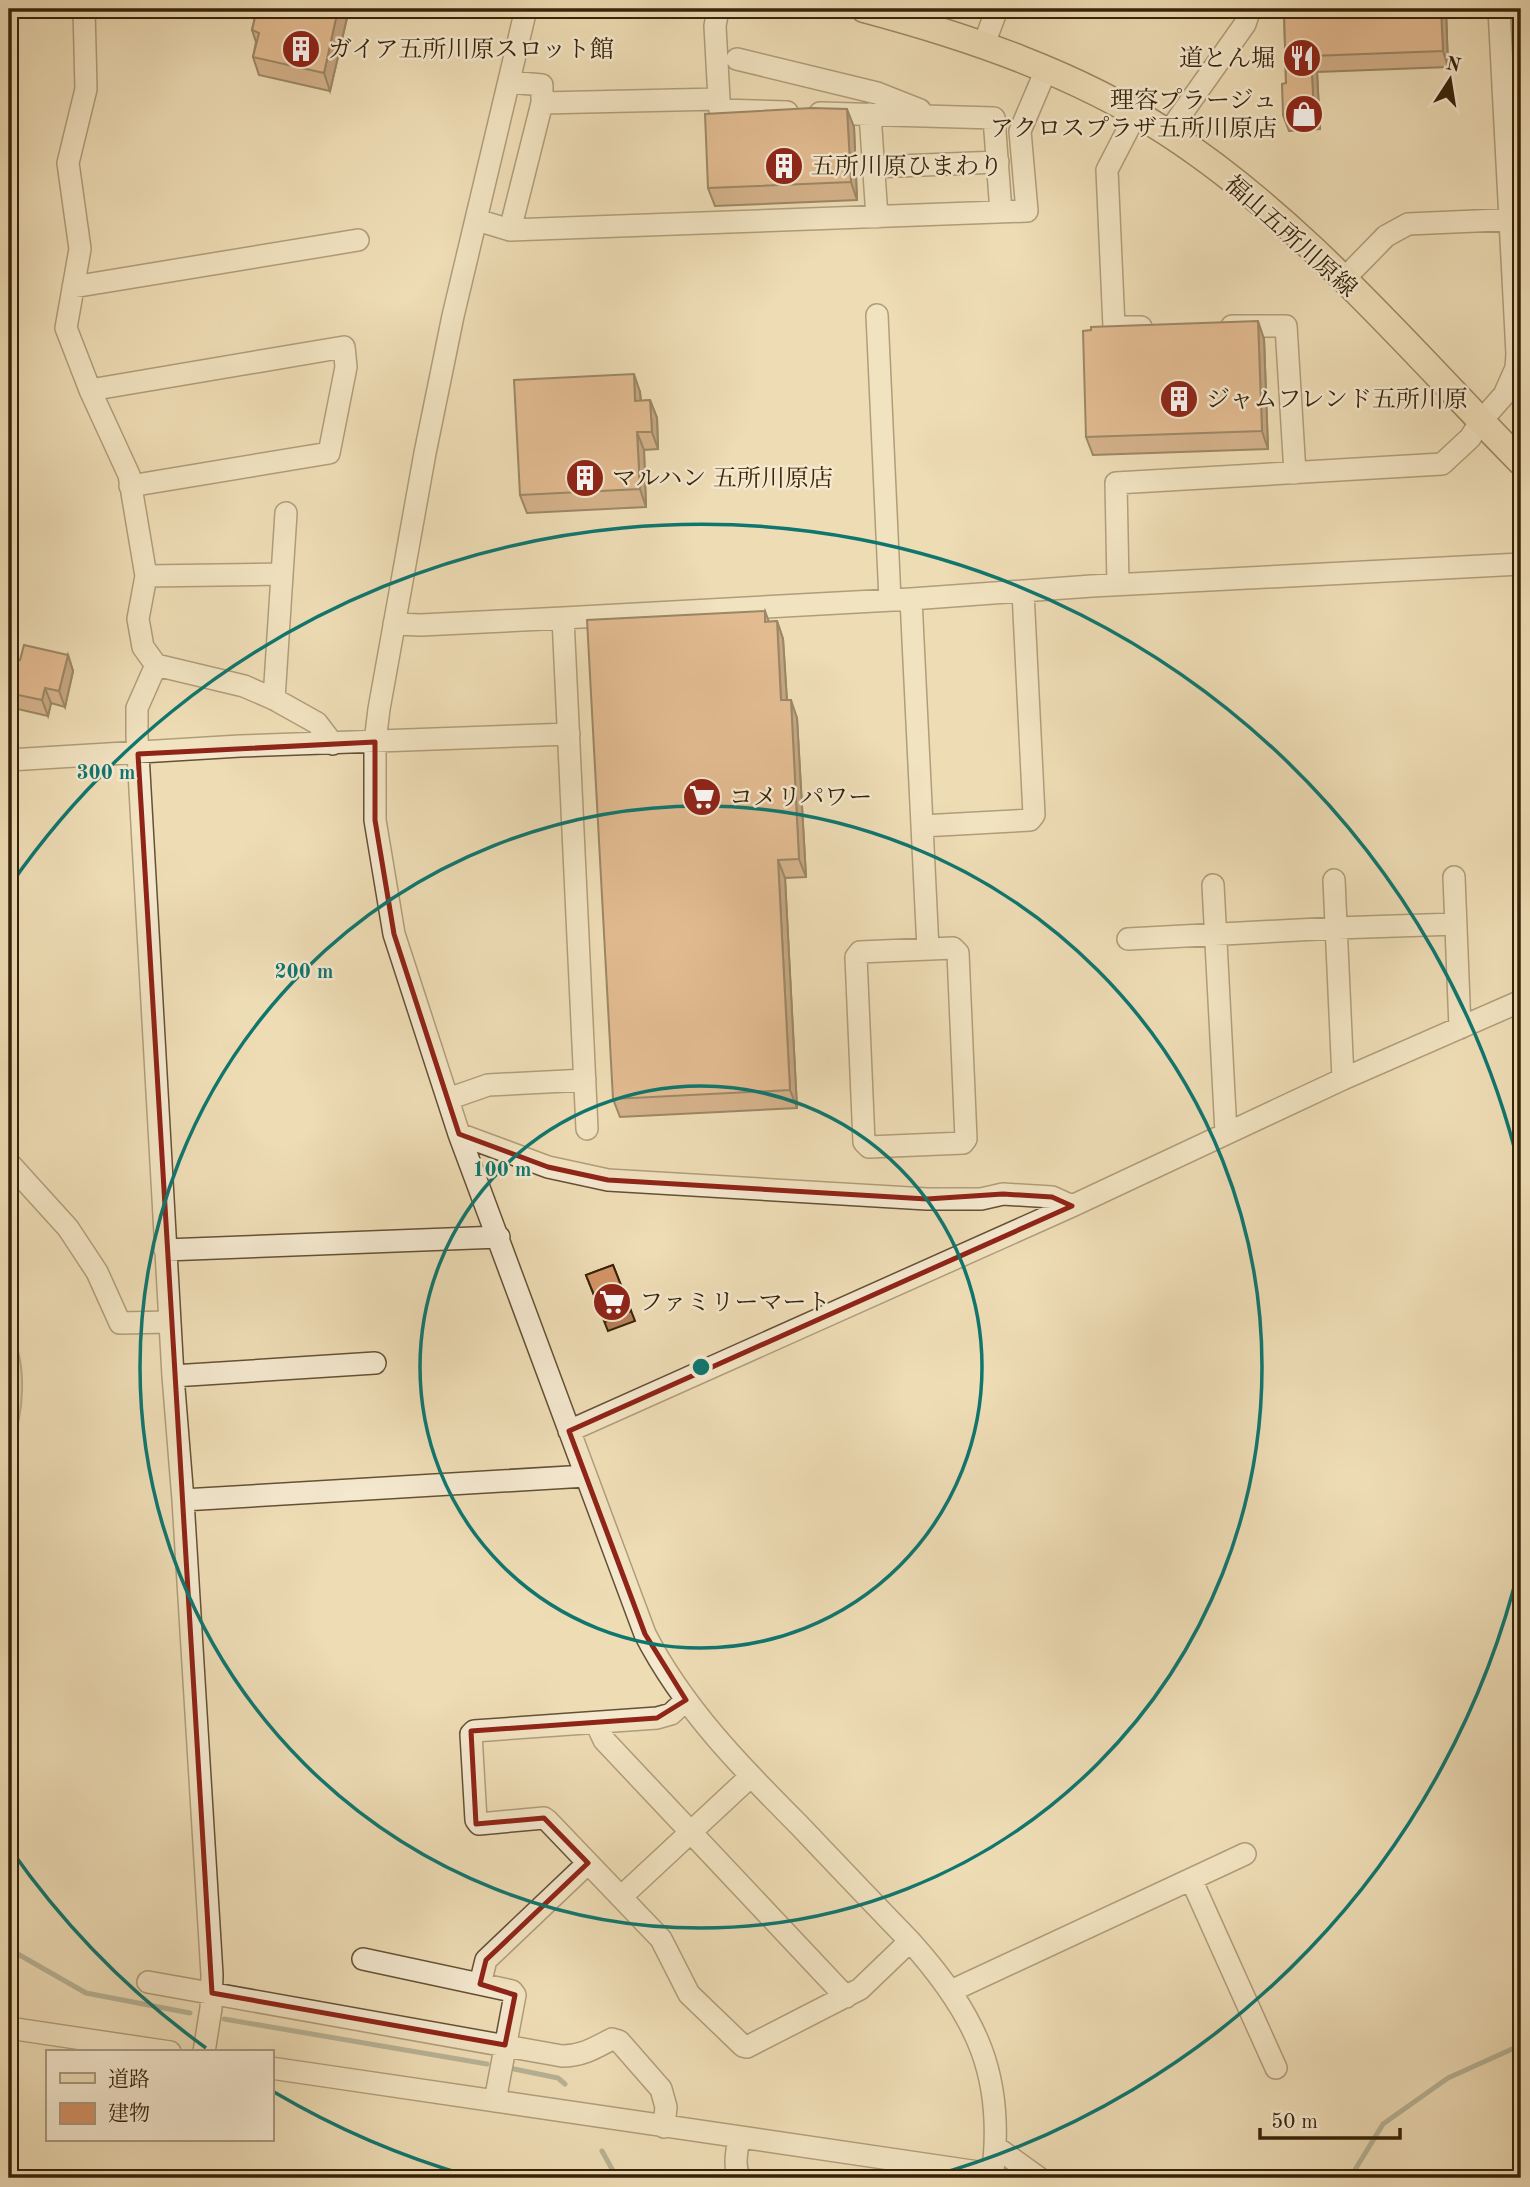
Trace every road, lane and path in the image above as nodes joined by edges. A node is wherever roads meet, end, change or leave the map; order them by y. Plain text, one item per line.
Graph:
1 (84, 9) edge
2 (526, 9) edge
3 (718, 9) edge
4 (864, 9) edge
5 (997, 9) edge
6 (1251, 9) edge
7 (1499, 9) edge
8 (984, 44) junction
9 (737, 59) dead end
10 (1046, 70) junction
11 (509, 82) junction
12 (719, 99) junction
13 (542, 103) junction
14 (870, 114) junction
15 (1136, 114) junction
16 (933, 116) junction
17 (1168, 134) junction
18 (998, 162) junction
19 (874, 167) junction
20 (1001, 212) junction
21 (877, 217) junction
22 (1516, 219) edge
23 (477, 220) junction
24 (510, 230) junction
25 (358, 240) dead end
26 (1517, 257) edge
27 (1343, 279) junction
28 (74, 287) junction
29 (877, 315) dead end
30 (1167, 326) edge
31 (1207, 326) edge
32 (1519, 354) edge
33 (90, 390) junction
34 (1481, 421) junction
35 (1521, 462) edge
36 (1295, 473) junction
37 (130, 486) junction
38 (286, 513) dead end
39 (1521, 564) edge
40 (282, 574) junction
41 (146, 576) junction
42 (1118, 584) junction
43 (1023, 592) junction
44 (900, 600) junction
45 (563, 618) junction
46 (394, 624) junction
47 (156, 665) junction
48 (274, 699) junction
49 (569, 734) junction
50 (375, 742) junction
51 (333, 744) junction
52 (138, 754) junction
53 (9, 760) edge
54 (922, 826) junction
55 (1454, 877) dead end
56 (1334, 880) dead end
57 (1213, 885) dead end
58 (1456, 924) junction
59 (1336, 928) junction
60 (1215, 934) junction
61 (1128, 939) dead end
62 (928, 949) junction
63 (1521, 1001) edge
64 (1460, 1028) junction
65 (1343, 1079) junction
66 (585, 1080) junction
67 (448, 1099) junction
68 (587, 1129) dead end
69 (1226, 1133) junction
70 (459, 1134) junction
71 (9, 1163) edge
72 (1072, 1206) junction
73 (499, 1237) junction
74 (166, 1250) junction
75 (170, 1322) junction
76 (375, 1363) dead end
77 (173, 1376) junction
78 (569, 1431) junction
79 (586, 1476) junction
80 (183, 1500) junction
81 (686, 1700) junction
82 (596, 1723) junction
83 (751, 1776) junction
84 (691, 1832) junction
85 (1245, 1854) dead end
86 (588, 1863) junction
87 (1191, 1879) junction
88 (621, 1897) junction
89 (910, 1941) junction
90 (363, 1959) dead end
91 (148, 1982) dead end
92 (480, 1984) junction
93 (951, 1991) junction
94 (212, 1993) junction
95 (846, 1997) junction
96 (9, 2028) edge
97 (505, 2045) junction
98 (157, 2050) edge
99 (204, 2050) edge
100 (273, 2067) edge
101 (1276, 2068) dead end
102 (495, 2101) junction
103 (664, 2127) junction
104 (738, 2138) junction
105 (996, 2147) junction
106 (992, 2176) edge
107 (740, 2178) edge
108 (1040, 2178) edge

1 - 28 street
2 - 11 street
3 - 12 street
4 - 8 main road, 福山五所川原線
5 - 8 street
6 - 17 street
7 - 22 street
8 - 10 main road, 福山五所川原線
9 - 16 street
10 - 15 main road, 福山五所川原線
10 - 20 street
11 - 13 street
11 - 23 street
12 - 13 street
12 - 14 street
13 - 24 street
14 - 16 street
14 - 19 street
15 - 17 main road, 福山五所川原線
15 - 30 street
16 - 18 street
17 - 27 main road, 福山五所川原線
18 - 19 street
18 - 20 street
19 - 21 street
20 - 21 street
21 - 24 street
22 - 26 street
22 - 27 street
23 - 24 street
23 - 46 street
25 - 28 street
26 - 32 street
27 - 34 main road, 福山五所川原線
28 - 33 street
29 - 44 street
31 - 36 street
32 - 34 street
33 - 37 street
33 - 37 street
34 - 35 main road, 福山五所川原線
34 - 36 street
36 - 42 street
37 - 41 street
38 - 40 street
39 - 42 street
40 - 41 street
40 - 48 street
41 - 47 street
42 - 43 street
43 - 44 street
43 - 54 street
44 - 45 street
44 - 54 street
45 - 46 street
45 - 49 street
46 - 50 street
47 - 48 street
47 - 52 street
48 - 51 street
49 - 50 street
49 - 66 street
50 - 51 street
50 - 67 street
51 - 52 street
52 - 53 street
52 - 74 street
54 - 62 street
55 - 58 street
56 - 59 street
57 - 60 street
58 - 59 street
58 - 64 street
59 - 60 street
59 - 65 street
60 - 61 street
60 - 69 street
62 - 62 street
63 - 64 street
64 - 65 street
65 - 69 street
66 - 67 street
66 - 68 street
67 - 70 street
69 - 72 street
70 - 72 street
70 - 73 street
71 - 75 street
72 - 78 street
73 - 74 street
73 - 78 street
74 - 75 street
75 - 77 street
76 - 77 street
77 - 80 street
78 - 79 street
79 - 80 street
79 - 81 street
80 - 94 street
81 - 82 street
81 - 83 street
82 - 84 street
82 - 86 street
83 - 84 street
83 - 89 street
84 - 88 street
84 - 95 street
85 - 87 street
86 - 88 street
86 - 92 street
87 - 93 street
87 - 101 street
88 - 95 street
89 - 93 street
89 - 95 street
90 - 92 street
91 - 94 street
92 - 97 street
93 - 105 street
94 - 97 street
94 - 99 street
96 - 98 street
97 - 102 street
97 - 103 street
100 - 102 street
102 - 103 street
103 - 104 street
104 - 106 street
104 - 107 street
105 - 106 street
105 - 108 street

